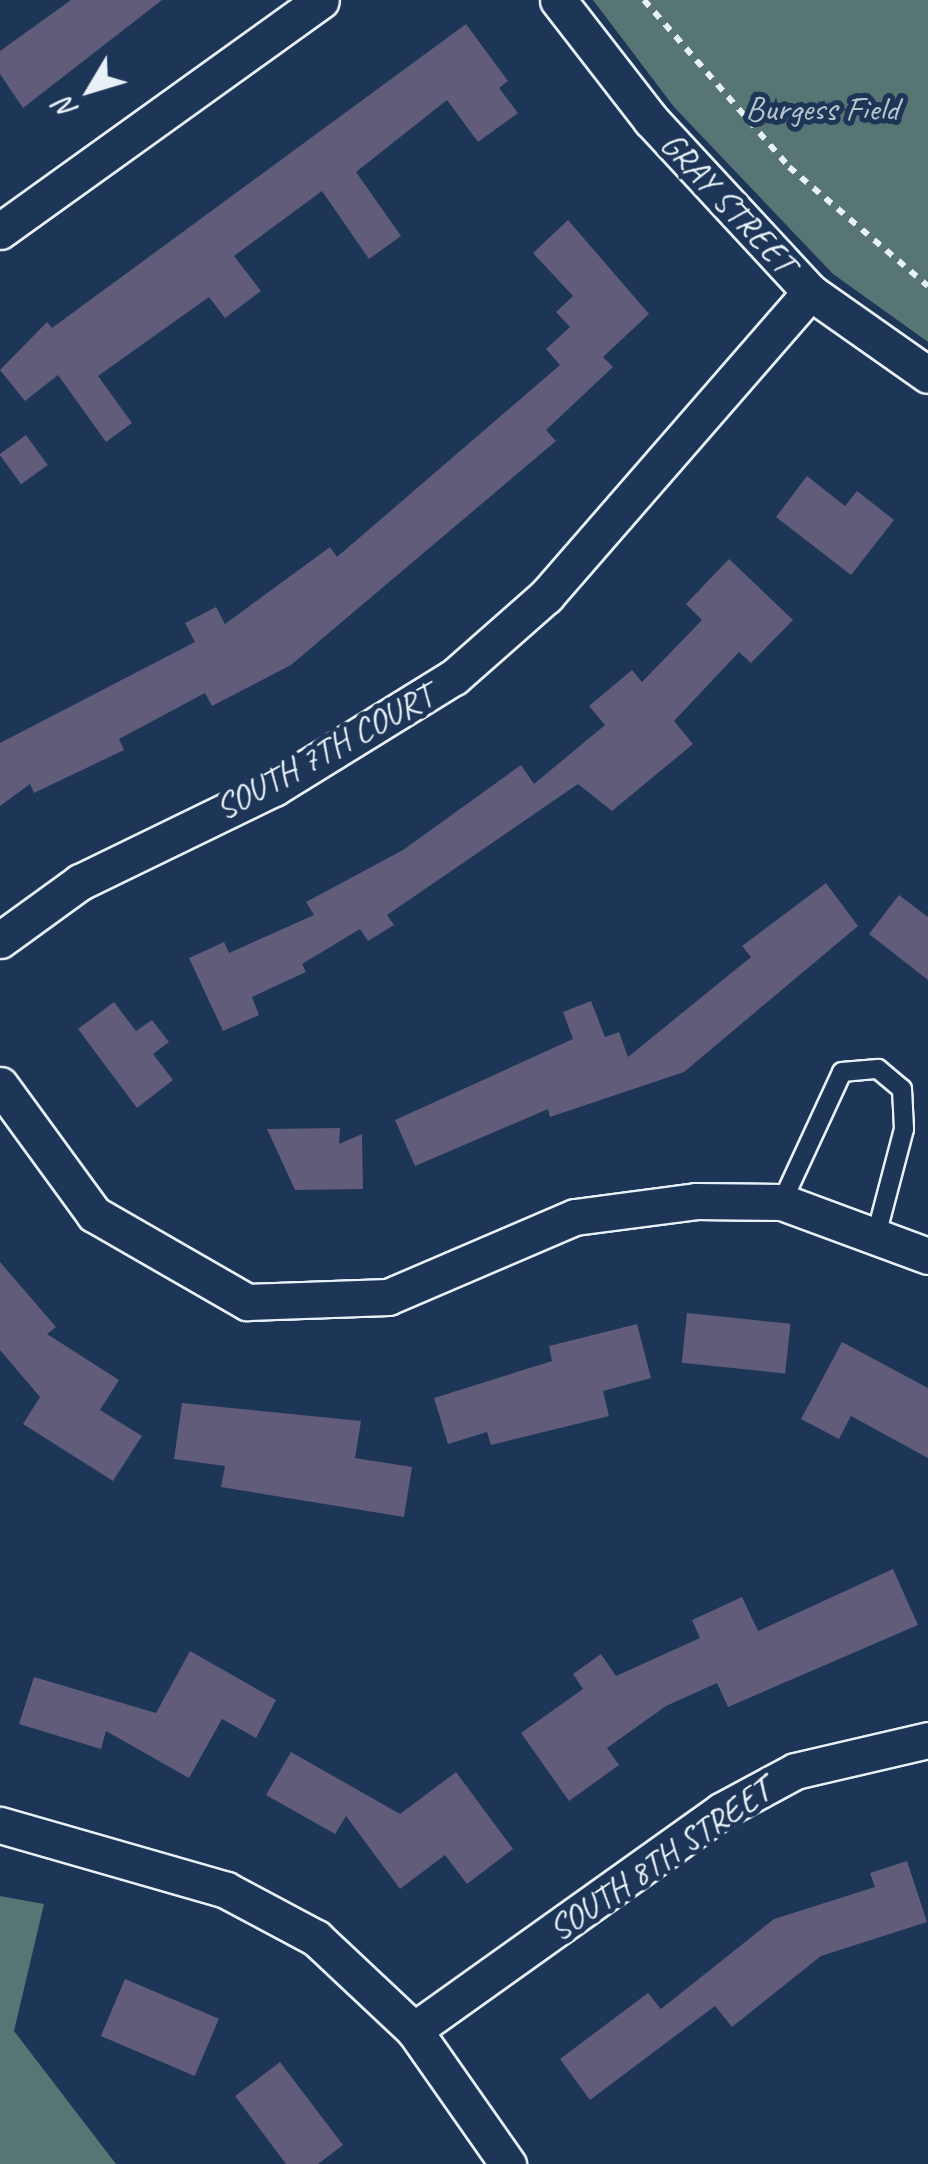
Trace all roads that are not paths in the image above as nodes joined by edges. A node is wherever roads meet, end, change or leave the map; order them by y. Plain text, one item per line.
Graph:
1 (321, 0) edge
2 (558, 0) edge
3 (0, 231) edge
4 (810, 292) junction
5 (928, 375) edge
6 (0, 940) edge
7 (0, 1084) edge
8 (782, 1202) junction
9 (877, 1232) junction
10 (928, 1256) edge
11 (928, 1740) edge
12 (0, 1825) edge
13 (414, 2030) junction
14 (508, 2164) edge

1 - 3 street
2 - 4 street, GRAY STREET
4 - 5 street, GRAY STREET
4 - 6 street, SOUTH 7TH COURT
7 - 8 street
8 - 9 street
8 - 9 lane
9 - 10 street
11 - 13 street, SOUTH 8TH STREET
12 - 13 street
13 - 14 street

